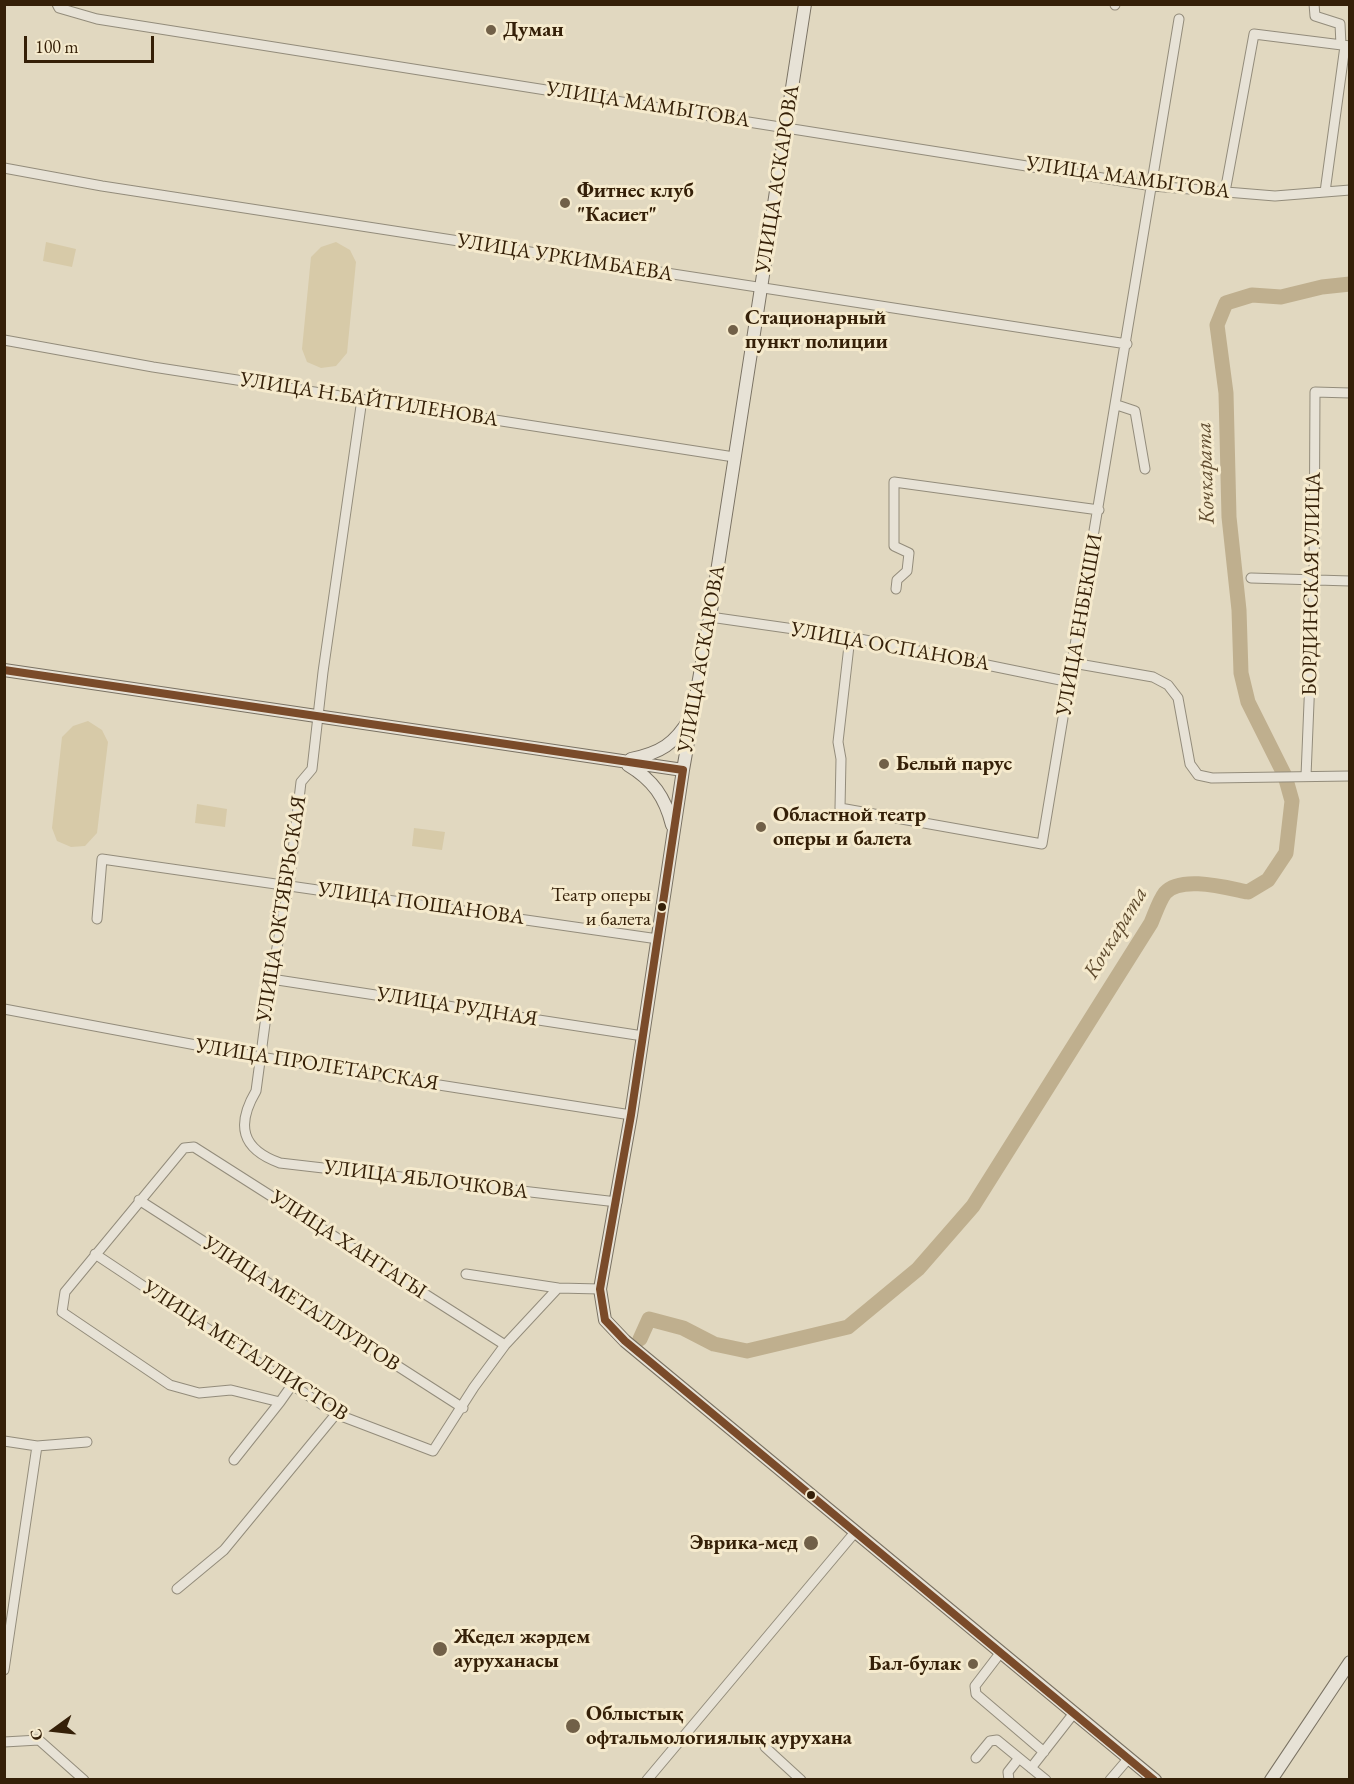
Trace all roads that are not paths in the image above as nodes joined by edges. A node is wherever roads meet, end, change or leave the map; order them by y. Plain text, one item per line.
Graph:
1 (57, 4) edge
2 (805, 4) edge
3 (1314, 4) edge
4 (1179, 19) dead end
5 (1345, 46) edge
6 (787, 126) junction
7 (4, 168) edge
8 (1154, 186) junction
9 (1350, 190) edge
10 (1225, 192) junction
11 (1325, 192) junction
12 (761, 288) junction
13 (4, 340) edge
14 (1127, 344) junction
15 (1350, 393) edge
16 (362, 399) junction
17 (1117, 405) junction
18 (734, 457) junction
19 (1144, 469) dead end
20 (1099, 510) junction
21 (1251, 578) dead end
22 (1314, 580) junction
23 (1350, 581) edge
24 (896, 589) dead end
25 (710, 617) junction
26 (850, 637) junction
27 (1073, 663) junction
28 (4, 670) edge
29 (1070, 682) junction
30 (693, 712) junction
31 (319, 717) junction
32 (621, 761) junction
33 (683, 770) junction
34 (1306, 776) junction
35 (1350, 776) edge
36 (674, 832) junction
37 (289, 884) junction
38 (97, 919) dead end
39 (658, 939) junction
40 (271, 979) junction
41 (4, 1009) edge
42 (643, 1036) junction
43 (260, 1057) junction
44 (631, 1115) junction
45 (245, 1135) joint
46 (139, 1200) junction
47 (617, 1202) junction
48 (95, 1254) junction
49 (466, 1274) dead end
50 (558, 1288) junction
51 (600, 1289) junction
52 (505, 1345) junction
53 (292, 1385) junction
54 (280, 1402) junction
55 (463, 1408) junction
56 (336, 1414) junction
57 (4, 1441) edge
58 (87, 1442) dead end
59 (37, 1446) junction
60 (234, 1460) dead end
61 (856, 1531) junction
62 (177, 1589) dead end
63 (1001, 1652) junction
64 (1350, 1662) edge
65 (4, 1670) edge
66 (1074, 1713) junction
67 (4, 1742) edge
68 (765, 1747) dead end
69 (1044, 1752) junction
70 (976, 1758) dead end
71 (1019, 1758) junction
72 (1128, 1759) junction
73 (1031, 1768) junction
74 (84, 1779) edge
75 (647, 1779) edge
76 (801, 1779) edge
77 (1009, 1779) edge
78 (1046, 1779) edge
79 (1110, 1779) edge
80 (1155, 1779) edge
81 (1270, 1779) edge

1 - 6 street, УЛИЦА МАМЫТОВА
2 - 6 main road, УЛИЦА АСКАРОВА
3 - 5 street
4 - 8 street, УЛИЦА ЕНБЕКШИ
5 - 10 street
5 - 11 street
6 - 8 street, УЛИЦА МАМЫТОВА
6 - 12 main road, УЛИЦА АСКАРОВА
7 - 12 street, УЛИЦА УРКИМБАЕВА
8 - 10 street, УЛИЦА МАМЫТОВА
8 - 14 street, УЛИЦА ЕНБЕКШИ
9 - 11 street, УЛИЦА МАМЫТОВА
10 - 11 street, УЛИЦА МАМЫТОВА
12 - 14 street, УЛИЦА УРКИМБАЕВА
12 - 18 main road, УЛИЦА АСКАРОВА
13 - 16 street, УЛИЦА Н.БАЙТИЛЕНОВА
14 - 17 street, УЛИЦА ЕНБЕКШИ
15 - 22 street, БОРДИНСКАЯ УЛИЦА
16 - 18 street, УЛИЦА Н.БАЙТИЛЕНОВА
16 - 31 street, УЛИЦА ОКТЯБРЬСКАЯ
17 - 19 street
17 - 20 street, УЛИЦА ЕНБЕКШИ
18 - 25 main road, УЛИЦА АСКАРОВА
20 - 24 street
20 - 27 street, УЛИЦА ЕНБЕКШИ
21 - 22 street
22 - 23 street
22 - 34 street, БОРДИНСКАЯ УЛИЦА
25 - 26 street, УЛИЦА ОСПАНОВА
25 - 30 main road, УЛИЦА АСКАРОВА
26 - 29 street, УЛИЦА ОСПАНОВА
26 - 29 street, УЛИЦА ЕНБЕКШИ
27 - 29 street, УЛИЦА ЕНБЕКШИ
27 - 34 street
28 - 31 main road
30 - 32 main road
30 - 33 main road, УЛИЦА АСКАРОВА
31 - 32 main road
31 - 37 street, УЛИЦА ОКТЯБРЬСКАЯ
32 - 33 main road
32 - 36 main road
33 - 36 main road, УЛИЦА АСКАРОВА
34 - 35 street
36 - 39 main road, УЛИЦА АСКАРОВА
37 - 38 street, УЛИЦА ПОШАНОВА
37 - 39 street, УЛИЦА ПОШАНОВА
37 - 40 street, УЛИЦА ОКТЯБРЬСКАЯ
39 - 42 main road, УЛИЦА АСКАРОВА
40 - 42 street, УЛИЦА РУДНАЯ
40 - 43 street, УЛИЦА ОКТЯБРЬСКАЯ
41 - 43 street, УЛИЦА ПРОЛЕТАРСКАЯ
42 - 44 main road, УЛИЦА АСКАРОВА
43 - 44 street, УЛИЦА ПРОЛЕТАРСКАЯ
43 - 45 street, УЛИЦА ОКТЯБРЬСКАЯ
44 - 47 main road, УЛИЦА АСКАРОВА
45 - 47 street, УЛИЦА ЯБЛОЧКОВА
46 - 48 street
46 - 52 street, УЛИЦА ХАНТАГЫ
46 - 55 street, УЛИЦА МЕТАЛЛУРГОВ
47 - 51 main road, УЛИЦА АСКАРОВА
48 - 53 street, УЛИЦА МЕТАЛЛИСТОВ
48 - 54 street
49 - 50 street
50 - 51 street
50 - 52 street
51 - 61 main road, УЛИЦА АСКАРОВА
52 - 55 street
53 - 54 street
53 - 56 street, УЛИЦА МЕТАЛЛИСТОВ
54 - 60 street
55 - 56 street, УЛИЦА МЕТАЛЛИСТОВ
56 - 62 street
57 - 59 street
58 - 59 street
59 - 65 street
61 - 63 main road, УЛИЦА АСКАРОВА
61 - 75 street
63 - 66 main road, УЛИЦА АСКАРОВА
63 - 69 street
64 - 81 main road
66 - 69 street
66 - 72 main road, УЛИЦА АСКАРОВА
67 - 74 street
68 - 76 street
69 - 73 street
70 - 71 street
71 - 73 street
71 - 77 street
72 - 79 street
72 - 80 main road, УЛИЦА АСКАРОВА
73 - 78 street

